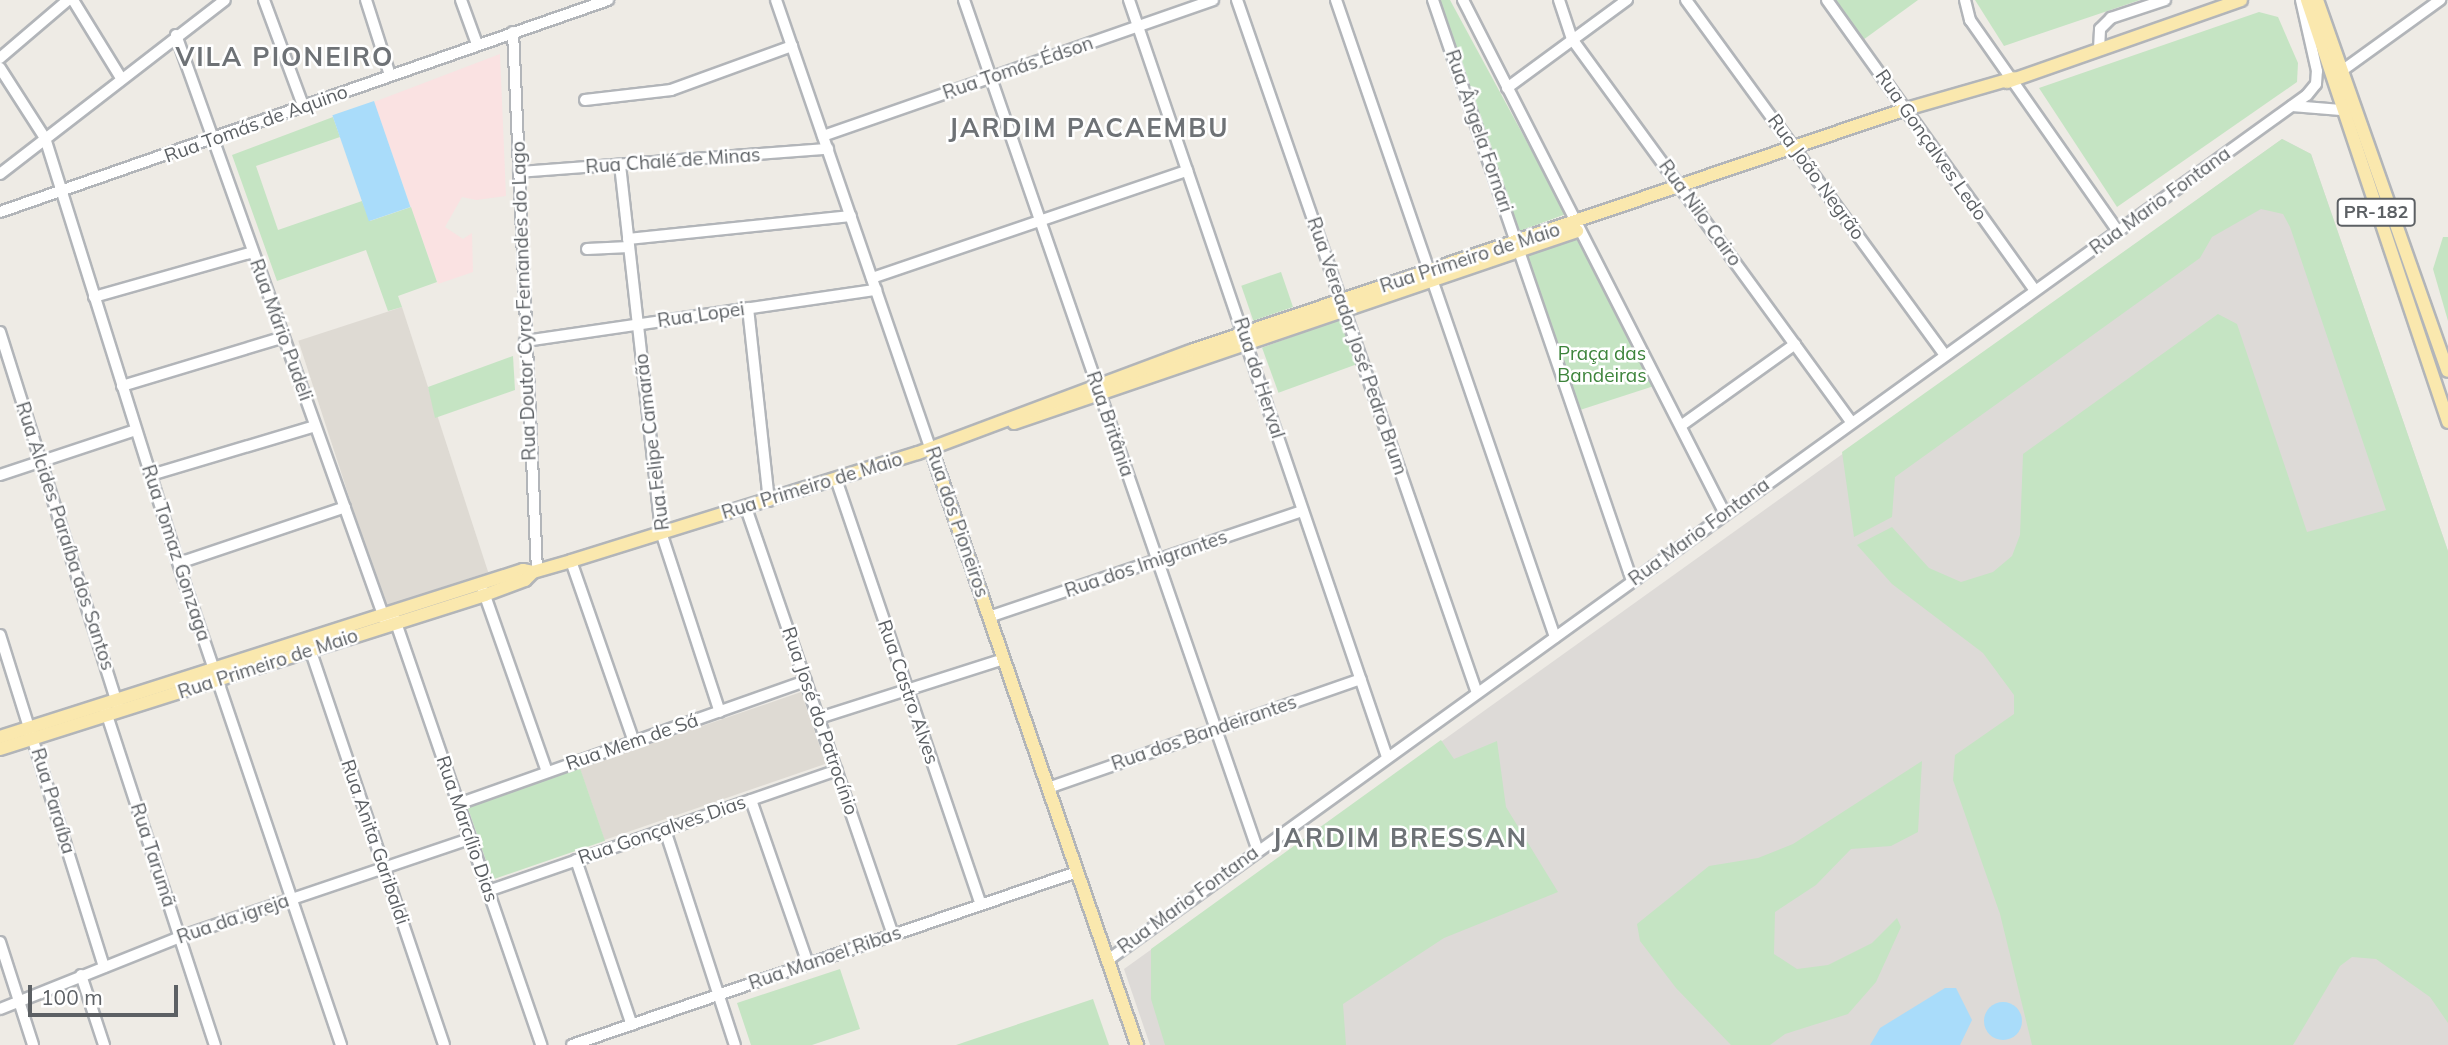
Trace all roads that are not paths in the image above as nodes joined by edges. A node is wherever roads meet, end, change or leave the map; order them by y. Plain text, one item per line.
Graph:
1 (71, 0) edge
2 (225, 0) edge
3 (264, 0) edge
4 (366, 0) edge
5 (461, 0) edge
6 (569, 0) edge
7 (608, 0) edge
8 (776, 0) edge
9 (964, 0) edge
10 (1129, 0) edge
11 (1213, 0) edge
12 (1237, 0) edge
13 (1336, 0) edge
14 (1433, 0) edge
15 (1463, 0) edge
16 (1559, 0) edge
17 (1627, 0) edge
18 (1686, 0) edge
19 (1827, 0) edge
20 (1965, 0) edge
21 (2165, 0) edge
22 (2241, 0) edge
23 (2304, 0) edge
24 (2317, 0) edge
25 (2440, 0) edge
26 (573, 12) junction
27 (1138, 26) junction
28 (513, 32) junction
29 (176, 35) junction
30 (1572, 39) junction
31 (477, 44) junction
32 (792, 46) junction
33 (2099, 49) junction
34 (0, 58) edge
35 (0, 68) edge
36 (2343, 70) junction
37 (390, 75) junction
38 (121, 78) junction
39 (991, 78) junction
40 (2014, 78) junction
41 (1507, 88) junction
42 (585, 100) dead end
43 (2292, 106) junction
44 (304, 108) junction
45 (2342, 110) junction
46 (1908, 112) junction
47 (823, 136) junction
48 (45, 138) junction
49 (214, 141) junction
50 (828, 149) junction
51 (1797, 151) junction
52 (2375, 160) junction
53 (620, 164) junction
54 (2360, 165) junction
55 (1187, 171) junction
56 (519, 172) junction
57 (0, 174) edge
58 (1684, 190) junction
59 (62, 192) junction
60 (0, 212) edge
61 (851, 216) junction
62 (1039, 221) junction
63 (1580, 226) junction
64 (2118, 231) junction
65 (629, 243) junction
66 (1518, 247) junction
67 (587, 249) dead end
68 (253, 252) junction
69 (1432, 276) junction
70 (872, 278) junction
71 (876, 290) junction
72 (2035, 290) junction
73 (94, 297) junction
74 (1343, 305) junction
75 (748, 308) junction
76 (638, 324) junction
77 (0, 332) edge
78 (284, 337) junction
79 (1245, 338) junction
80 (525, 341) junction
81 (1795, 344) junction
82 (1945, 355) junction
83 (2448, 372) edge
84 (122, 386) junction
85 (1098, 389) junction
86 (1851, 421) junction
87 (2448, 422) edge
88 (1682, 425) junction
89 (316, 426) junction
90 (136, 430) junction
91 (931, 449) junction
92 (41, 461) junction
93 (0, 475) edge
94 (150, 475) junction
95 (836, 479) junction
96 (769, 500) junction
97 (345, 508) junction
98 (746, 508) junction
99 (1303, 511) junction
100 (1725, 514) junction
101 (661, 532) junction
102 (1157, 560) junction
103 (571, 561) junction
104 (178, 563) junction
105 (535, 571) junction
106 (1632, 581) junction
107 (483, 590) junction
108 (989, 617) junction
109 (389, 619) junction
110 (0, 635) edge
111 (1555, 636) junction
112 (309, 645) junction
113 (1004, 659) junction
114 (216, 675) junction
115 (1361, 679) junction
116 (806, 681) junction
117 (908, 689) junction
118 (1477, 693) junction
119 (111, 708) junction
120 (720, 712) junction
121 (819, 718) junction
122 (1216, 729) junction
123 (32, 733) junction
124 (0, 737) edge
125 (634, 742) junction
126 (0, 749) edge
127 (1387, 757) junction
128 (837, 770) junction
129 (547, 772) junction
130 (1048, 788) junction
131 (751, 800) junction
132 (458, 804) junction
133 (665, 830) junction
134 (470, 839) junction
135 (1257, 848) junction
136 (576, 860) junction
137 (383, 867) junction
138 (1077, 872) junction
139 (488, 891) junction
140 (292, 898) junction
141 (981, 904) junction
142 (893, 934) junction
143 (180, 937) junction
144 (0, 942) edge
145 (1108, 960) junction
146 (808, 964) junction
147 (104, 967) junction
148 (81, 975) junction
149 (719, 995) junction
150 (19, 1002) junction
151 (0, 1009) edge
152 (632, 1025) junction
153 (33, 1045) edge
154 (104, 1045) edge
155 (215, 1045) edge
156 (341, 1045) edge
157 (444, 1045) edge
158 (541, 1045) edge
159 (572, 1045) edge
160 (735, 1045) edge
161 (1137, 1045) edge

1 - 34 street
1 - 38 street
2 - 29 street
3 - 44 street
4 - 37 street
5 - 31 street
6 - 26 street
7 - 26 street, Rua Tomás de Aquino
8 - 32 street, Rua dos Pioneiros
9 - 39 street, Rua Britânia
10 - 27 street, Rua do Herval
11 - 27 street, Rua Tomás Édson
12 - 74 street, Rua Vereador José Pedro Brum
13 - 69 street
14 - 66 street, Rua Ângela Fornari
15 - 41 street
16 - 30 street, Rua Nilo Cairo
17 - 30 street
18 - 51 street, Rua João Negrão
19 - 46 street, Rua Gonçalves Ledo
20 - 40 street
21 - 33 street
22 - 33 main road, Rua Primeiro de Maio
23 - 43 street, Rua Mario Fontana
23 - 45 main road, PR-182
24 - 36 main road, PR-182
25 - 36 street
26 - 28 street, Rua Tomás de Aquino
27 - 39 street, Rua Tomás Édson
27 - 55 street, Rua do Herval
28 - 31 street, Rua Tomás de Aquino
28 - 56 street, Rua Doutor Cyro Fernandes do Lago
29 - 38 street
29 - 49 street, Rua Mário Pudeli
30 - 41 street
30 - 58 street, Rua Nilo Cairo
31 - 37 street, Rua Tomás de Aquino
32 - 42 street
32 - 47 street, Rua dos Pioneiros
33 - 40 main road, Rua Primeiro de Maio
35 - 48 street, Rua Tomaz Gonzaga
36 - 52 main road, PR-182
37 - 44 street, Rua Tomás de Aquino
38 - 48 street
39 - 47 street, Rua Tomás Édson
39 - 62 street, Rua Britânia
40 - 46 main road, Rua Primeiro de Maio
40 - 64 street
41 - 63 street
43 - 45 street
43 - 64 street, Rua Mario Fontana
44 - 49 street, Rua Tomás de Aquino
45 - 54 main road, PR-182
46 - 51 main road, Rua Primeiro de Maio
46 - 72 street, Rua Gonçalves Ledo
47 - 50 street, Rua dos Pioneiros
48 - 57 street
48 - 59 street, Rua Tomaz Gonzaga
49 - 59 street, Rua Tomás de Aquino
49 - 68 street, Rua Mário Pudeli
50 - 53 street, Rua Chalé de Minas
50 - 61 street, Rua dos Pioneiros
51 - 58 main road, Rua Primeiro de Maio
51 - 82 street, Rua João Negrão
52 - 54 main road
52 - 83 main road, PR-182
53 - 56 street, Rua Chalé de Minas
53 - 65 street, Rua Felipe Camarão
54 - 87 main road, PR-182
55 - 62 street
55 - 79 street, Rua do Herval
56 - 80 street, Rua Doutor Cyro Fernandes do Lago
58 - 63 main road, Rua Primeiro de Maio
58 - 81 street, Rua Nilo Cairo
59 - 60 street, Rua Tomás de Aquino
59 - 73 street, Rua Tomaz Gonzaga
61 - 65 street
61 - 70 street, Rua dos Pioneiros
62 - 70 street
62 - 85 street, Rua Britânia
63 - 66 main road, Rua Primeiro de Maio
63 - 88 street
64 - 72 street, Rua Mario Fontana
65 - 67 street
65 - 76 street, Rua Felipe Camarão
66 - 69 main road, Rua Primeiro de Maio
66 - 106 street, Rua Ângela Fornari
68 - 73 street
68 - 78 street, Rua Mário Pudeli
69 - 74 main road, Rua Primeiro de Maio
69 - 111 street
70 - 71 street, Rua dos Pioneiros
71 - 75 street, Rua Lopei
71 - 91 street, Rua dos Pioneiros
72 - 82 street, Rua Mario Fontana
73 - 84 street, Rua Tomaz Gonzaga
74 - 79 main road, Rua Primeiro de Maio
74 - 118 street, Rua Vereador José Pedro Brum
75 - 76 street, Rua Lopei
75 - 96 street
76 - 80 street, Rua Lopei
76 - 101 street, Rua Felipe Camarão
77 - 92 street, Rua Alcides Paraíba dos Santos
78 - 84 street
78 - 89 street, Rua Mário Pudeli
79 - 85 main road, Rua Primeiro de Maio
79 - 99 street, Rua do Herval
80 - 105 street, Rua Doutor Cyro Fernandes do Lago
81 - 86 street, Rua Nilo Cairo
81 - 88 street
82 - 86 street, Rua Mario Fontana
84 - 90 street, Rua Tomaz Gonzaga
85 - 91 main road, Rua Primeiro de Maio
85 - 102 street, Rua Britânia
86 - 100 street, Rua Mario Fontana
88 - 100 street
89 - 94 street
89 - 97 street, Rua Mário Pudeli
90 - 92 street
90 - 94 street, Rua Tomaz Gonzaga
91 - 95 main road, Rua Primeiro de Maio
91 - 108 main road, Rua dos Pioneiros
92 - 93 street
92 - 119 street, Rua Alcides Paraíba dos Santos
94 - 104 street, Rua Tomaz Gonzaga
95 - 96 main road, Rua Primeiro de Maio
95 - 117 street, Rua Castro Alves
96 - 98 main road, Rua Primeiro de Maio
97 - 104 street
97 - 109 street, Rua Mário Pudeli
98 - 101 main road, Rua Primeiro de Maio
98 - 116 street, Rua José do Patrocínio
99 - 102 street, Rua dos Imigrantes
99 - 115 street, Rua do Herval
100 - 106 street, Rua Mario Fontana
101 - 103 main road, Rua Primeiro de Maio
101 - 120 street, Rua Felipe Camarão
102 - 108 street, Rua dos Imigrantes
102 - 122 street, Rua Britânia
103 - 105 main road, Rua Primeiro de Maio
103 - 125 street
104 - 114 street, Rua Tomaz Gonzaga
105 - 107 main road, Rua Primeiro de Maio
106 - 111 street, Rua Mario Fontana
107 - 109 main road, Rua Primeiro de Maio
107 - 129 street
108 - 113 main road, Rua dos Pioneiros
109 - 112 main road, Rua Primeiro de Maio
109 - 132 street, Rua Marcílio Dias
110 - 123 street, Rua Paraíba
111 - 118 street, Rua Mario Fontana
112 - 114 main road, Rua Primeiro de Maio
112 - 137 street, Rua Anita Garibaldi
113 - 117 street
113 - 130 main road, Rua dos Pioneiros
114 - 119 main road, Rua Primeiro de Maio
114 - 140 street, Rua Tomaz Gonzaga
115 - 122 street, Rua dos Bandeirantes
115 - 127 street, Rua do Herval
116 - 120 street, Rua Mem de Sá
116 - 121 street, Rua José do Patrocínio
117 - 121 street
117 - 141 street, Rua Castro Alves
118 - 127 street, Rua Mario Fontana
119 - 123 main road, Rua Primeiro de Maio
119 - 143 street, Rua Tarumã
120 - 125 street, Rua Mem de Sá
121 - 128 street, Rua José do Patrocínio
122 - 130 street, Rua dos Bandeirantes
122 - 135 street, Rua Britânia
123 - 124 main road, Rua Primeiro de Maio
123 - 126 main road, Rua Primeiro de Maio
123 - 147 street, Rua Paraíba
125 - 129 street, Rua Mem de Sá
127 - 135 street, Rua Mario Fontana
128 - 131 street, Rua Gonçalves Dias
128 - 142 street, Rua José do Patrocínio
129 - 132 street, Rua Mem de Sá
130 - 138 main road, Rua dos Pioneiros
131 - 133 street, Rua Gonçalves Dias
131 - 146 street
132 - 134 street, Rua Marcílio Dias
133 - 136 street, Rua Gonçalves Dias
133 - 149 street
134 - 137 street, Rua da igreja
134 - 139 street, Rua Marcílio Dias
135 - 145 street, Rua Mario Fontana
136 - 139 street, Rua Gonçalves Dias
136 - 152 street
137 - 140 street, Rua da igreja
137 - 157 street, Rua Anita Garibaldi
138 - 141 street, Rua Manoel Ribas
138 - 145 main road, Rua dos Pioneiros
139 - 158 street, Rua Marcílio Dias
140 - 143 street, Rua da igreja
140 - 156 street, Rua Tomaz Gonzaga
141 - 142 street, Rua Manoel Ribas
142 - 146 street, Rua Manoel Ribas
143 - 147 street, Rua da igreja
143 - 155 street, Rua Tarumã
144 - 150 street
145 - 161 main road, Rua dos Pioneiros
146 - 149 street, Rua Manoel Ribas
147 - 148 street, Rua da igreja
148 - 150 street, Rua da igreja
148 - 154 street
149 - 152 street, Rua Manoel Ribas
149 - 160 street
150 - 151 street, Rua da igreja
150 - 153 street
152 - 159 street, Rua Manoel Ribas

